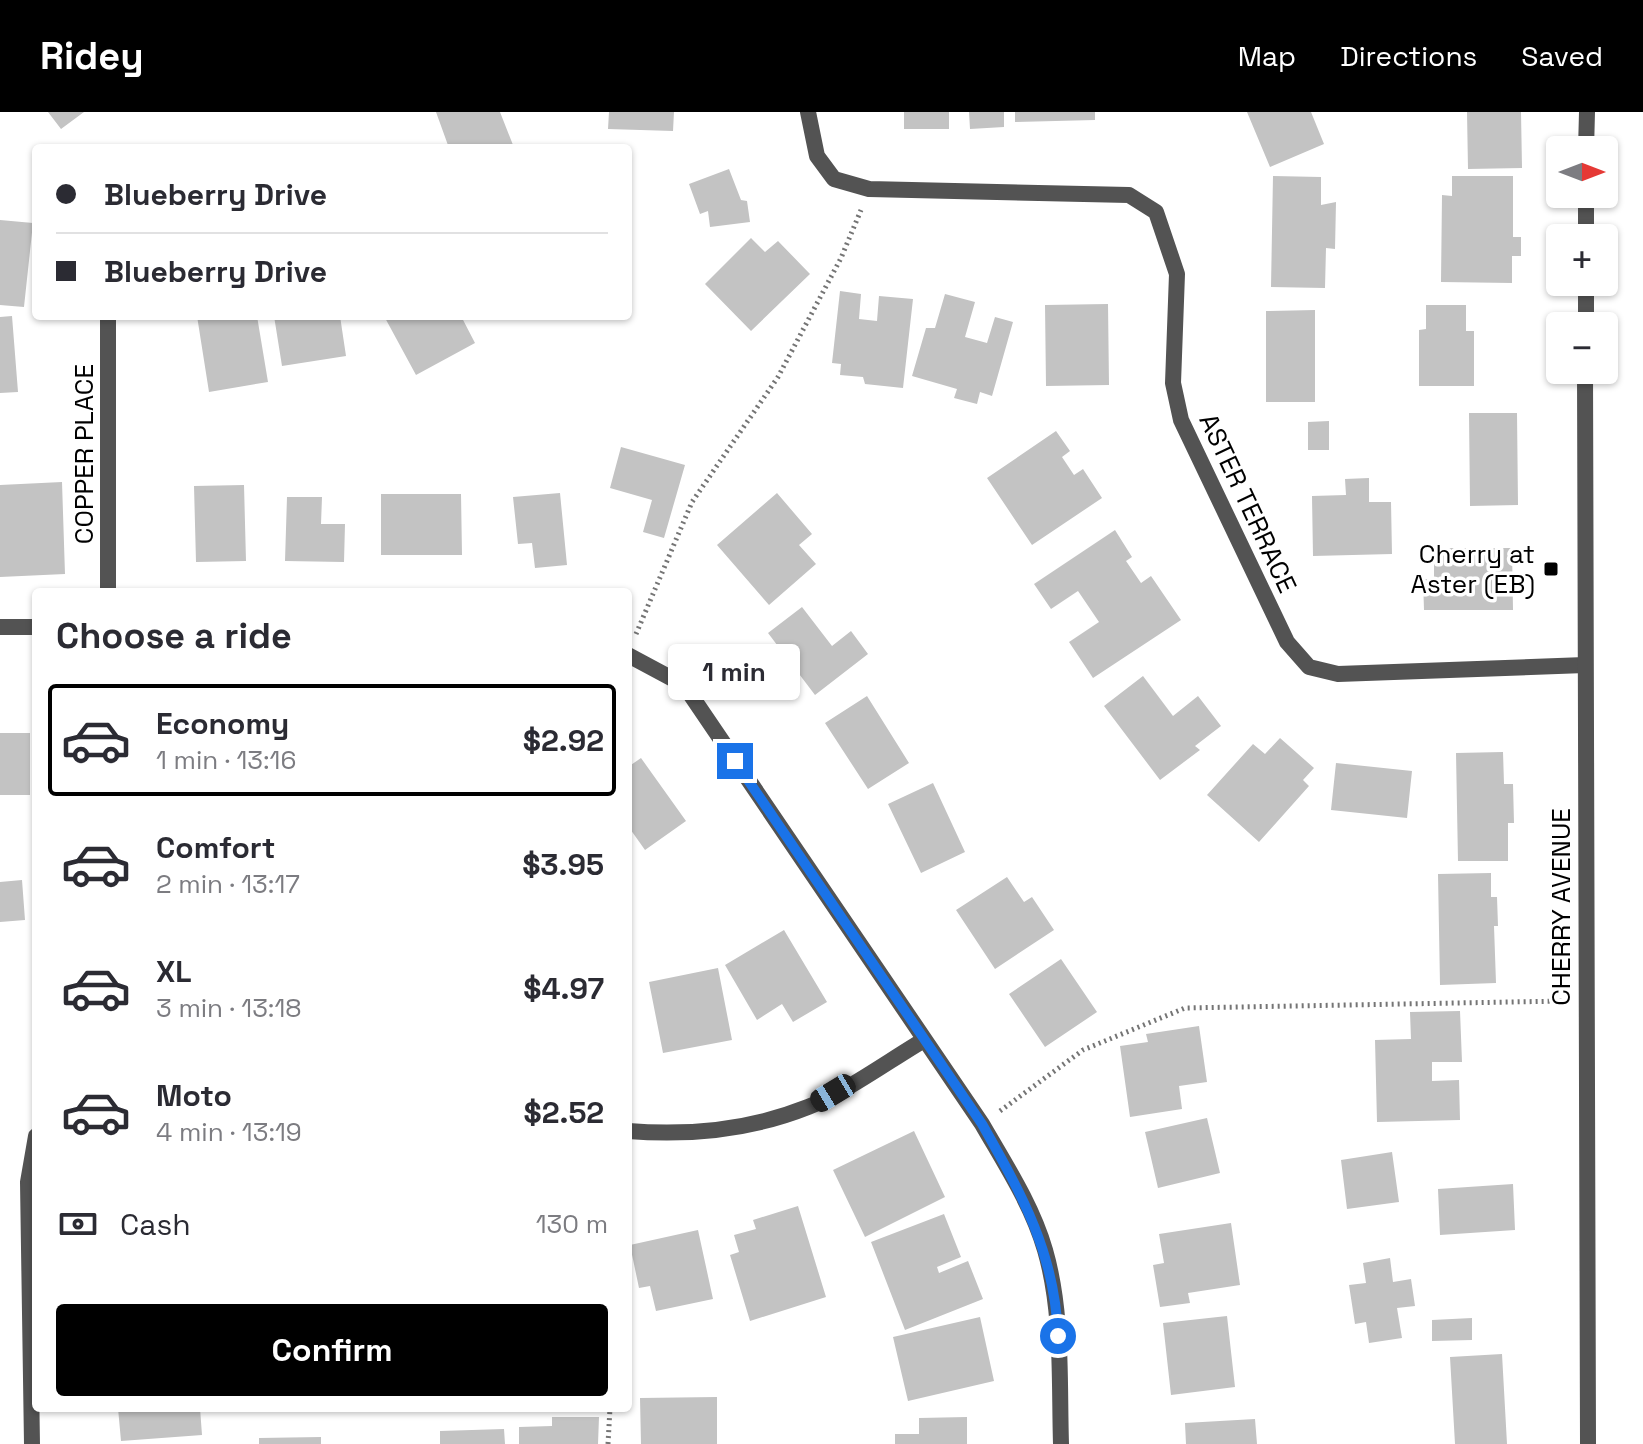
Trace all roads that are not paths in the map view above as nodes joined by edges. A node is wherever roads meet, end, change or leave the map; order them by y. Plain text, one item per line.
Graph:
1 (808, 112) edge
2 (1587, 112) edge
3 (1586, 136) edge
4 (108, 320) edge
5 (1585, 384) edge
6 (108, 588) edge
7 (0, 627) edge
8 (32, 627) edge
9 (632, 648) edge
10 (1585, 665) junction
11 (924, 1040) junction
12 (632, 1131) edge
13 (32, 1159) edge
14 (32, 1444) edge
15 (1061, 1444) edge
16 (1588, 1444) edge

1 - 10 street, ASTER TERRACE
2 - 3 street
4 - 6 street, COPPER PLACE
5 - 10 street, CHERRY AVENUE
7 - 8 street
9 - 11 street
10 - 16 street, CHERRY AVENUE
11 - 12 street
11 - 15 street
13 - 14 street

